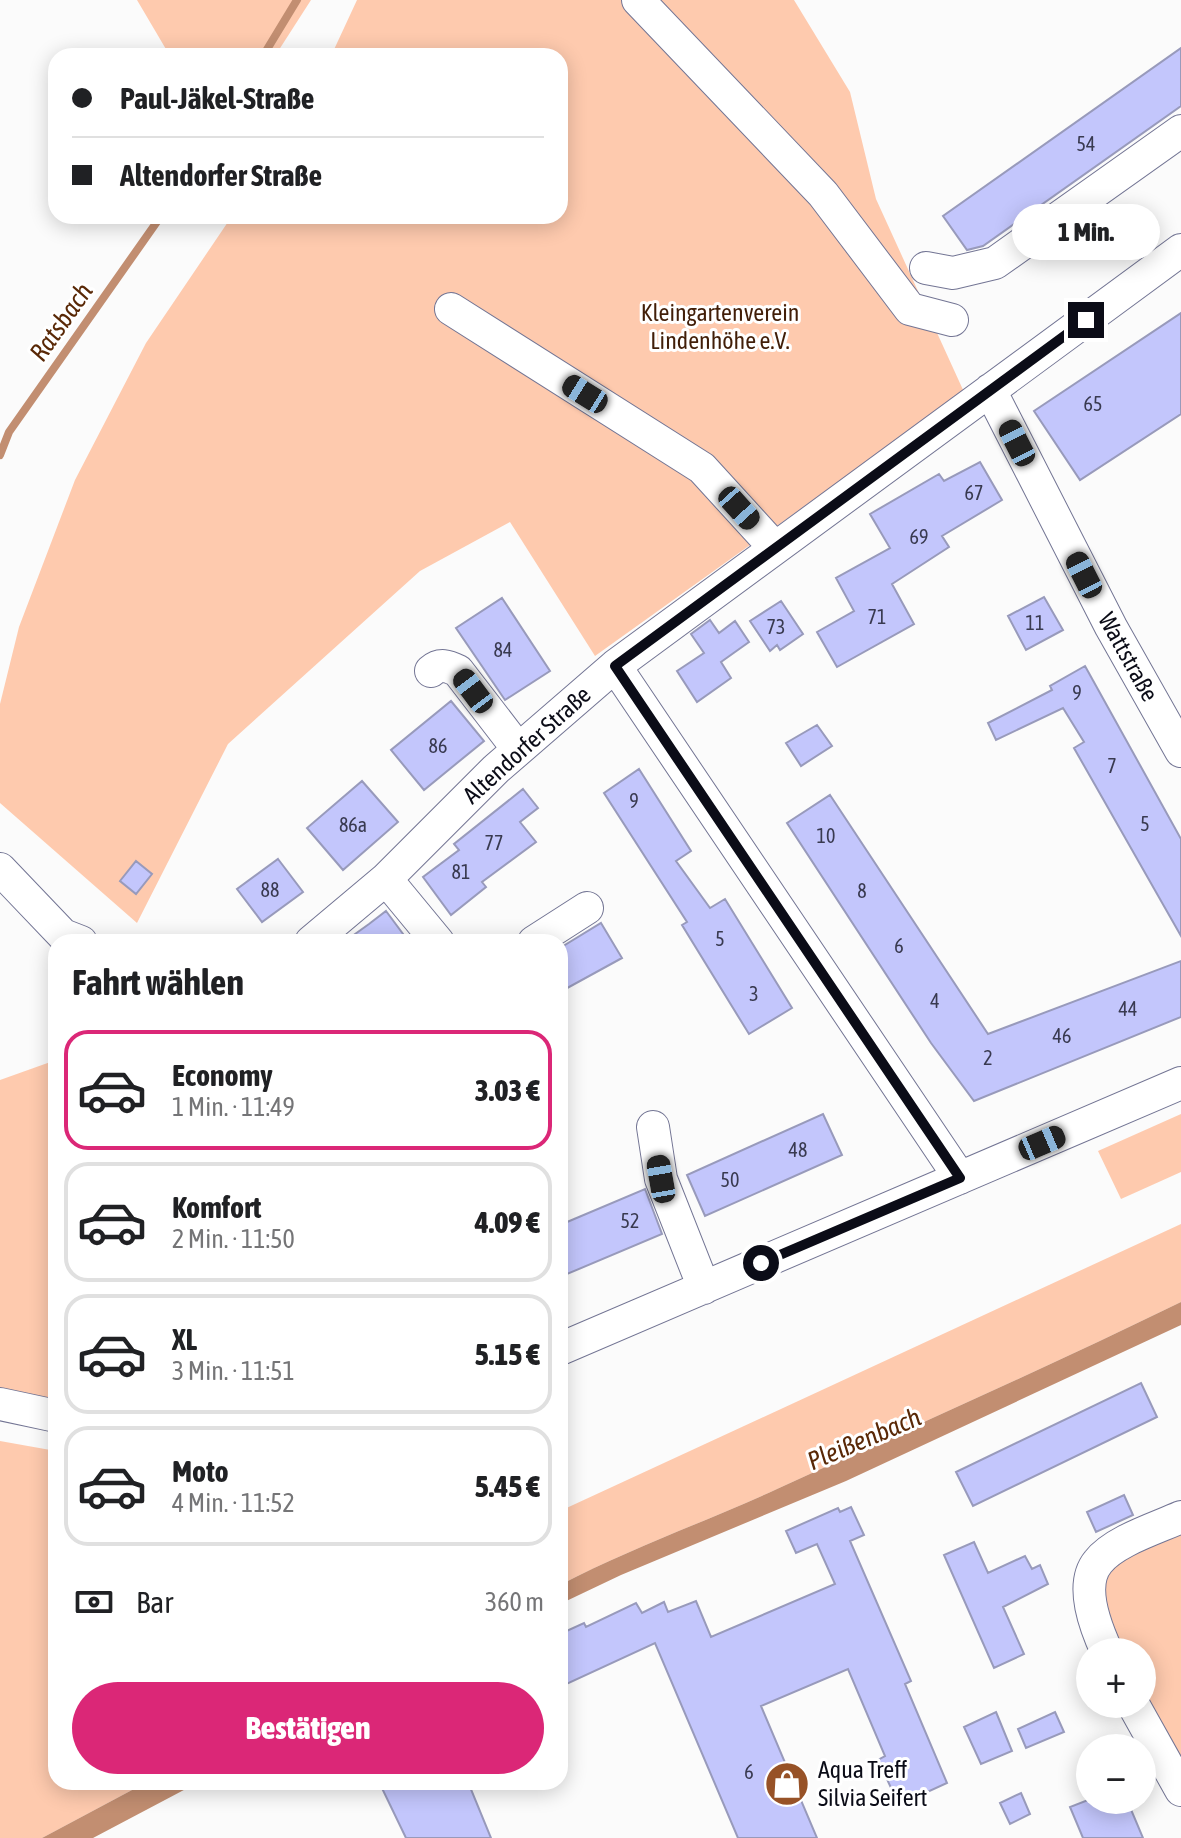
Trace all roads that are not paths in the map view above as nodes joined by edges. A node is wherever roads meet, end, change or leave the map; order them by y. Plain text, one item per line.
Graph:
1 (638, 0) edge
2 (1181, 131) edge
3 (1181, 250) edge
4 (926, 268) dead end
5 (451, 309) dead end
6 (952, 320) dead end
7 (990, 390) junction
8 (775, 548) junction
9 (615, 666) junction
10 (431, 671) dead end
11 (518, 749) junction
12 (1181, 751) edge
13 (0, 869) edge
14 (386, 879) junction
15 (587, 908) dead end
16 (62, 934) edge
17 (321, 934) edge
18 (431, 934) edge
19 (546, 934) edge
20 (1181, 1083) edge
21 (653, 1127) dead end
22 (960, 1178) junction
23 (704, 1288) junction
24 (568, 1346) edge
25 (0, 1404) edge
26 (48, 1414) edge
27 (1181, 1517) edge
28 (1102, 1638) edge
29 (1141, 1718) edge
30 (1181, 1790) edge

1 - 6 street
2 - 4 street
3 - 7 street, Altendorfer Straße
5 - 8 street
7 - 8 street, Altendorfer Straße
7 - 12 street, Wattstraße
8 - 9 street, Altendorfer Straße
9 - 11 street, Altendorfer Straße
9 - 22 street
10 - 11 street
11 - 14 street, Altendorfer Straße
13 - 16 street
14 - 17 street, Altendorfer Straße
14 - 18 street
15 - 19 street
20 - 22 street
21 - 23 street
22 - 23 street
23 - 24 street
25 - 26 street
27 - 28 street
29 - 30 street

